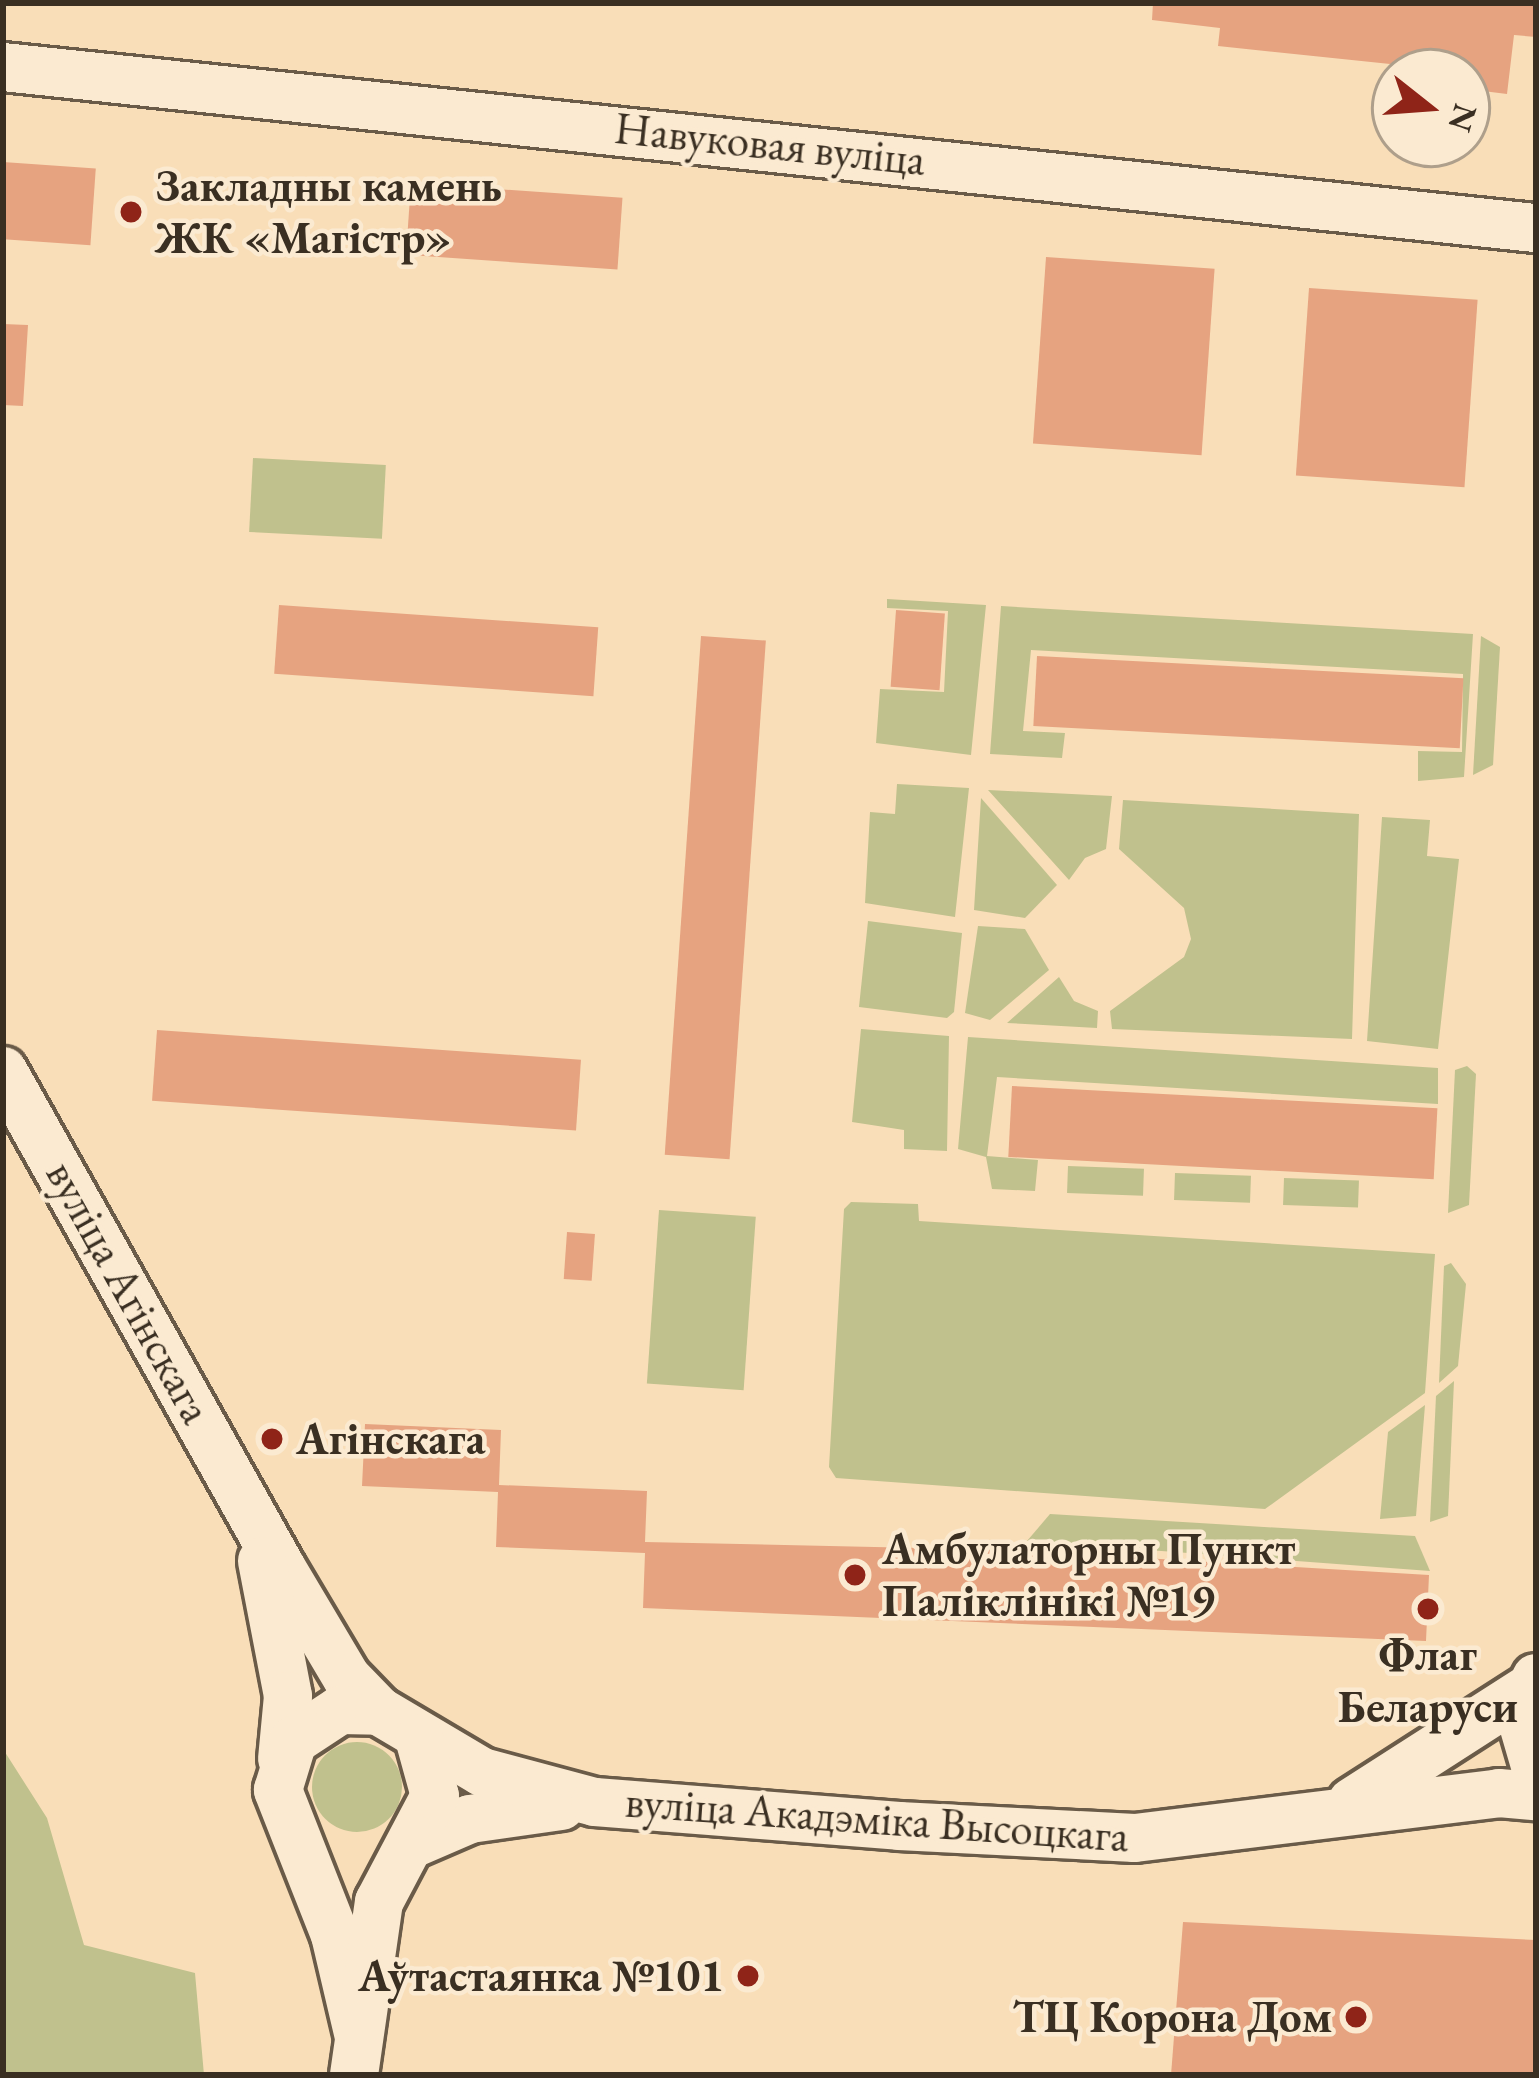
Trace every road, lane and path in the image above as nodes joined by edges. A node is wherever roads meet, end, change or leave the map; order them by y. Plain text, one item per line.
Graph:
1 (3, 67) edge
2 (1536, 228) edge
3 (3, 1071) edge
4 (253, 1515) junction
5 (1532, 1683) edge
6 (379, 1711) junction
7 (419, 1738) junction
8 (281, 1765) junction
9 (1536, 1769) edge
10 (1536, 1796) edge
11 (595, 1802) junction
12 (1301, 1817) junction
13 (297, 1837) junction
14 (403, 1851) junction
15 (356, 2054) edge

1 - 2 street, Навуковая вуліца
3 - 4 street, вуліца Агінскага
4 - 6 street, вуліца Агінскага
4 - 8 street, вуліца Агінскага
5 - 9 street, вуліца Акадэміка Высоцкага
5 - 12 street, вуліца Акадэміка Высоцкага
6 - 7 street
6 - 8 street
7 - 11 street
7 - 14 street
8 - 13 street
10 - 12 street, вуліца Акадэміка Высоцкага
11 - 12 street, вуліца Акадэміка Высоцкага
11 - 14 street
13 - 14 street
13 - 15 street
14 - 15 street

